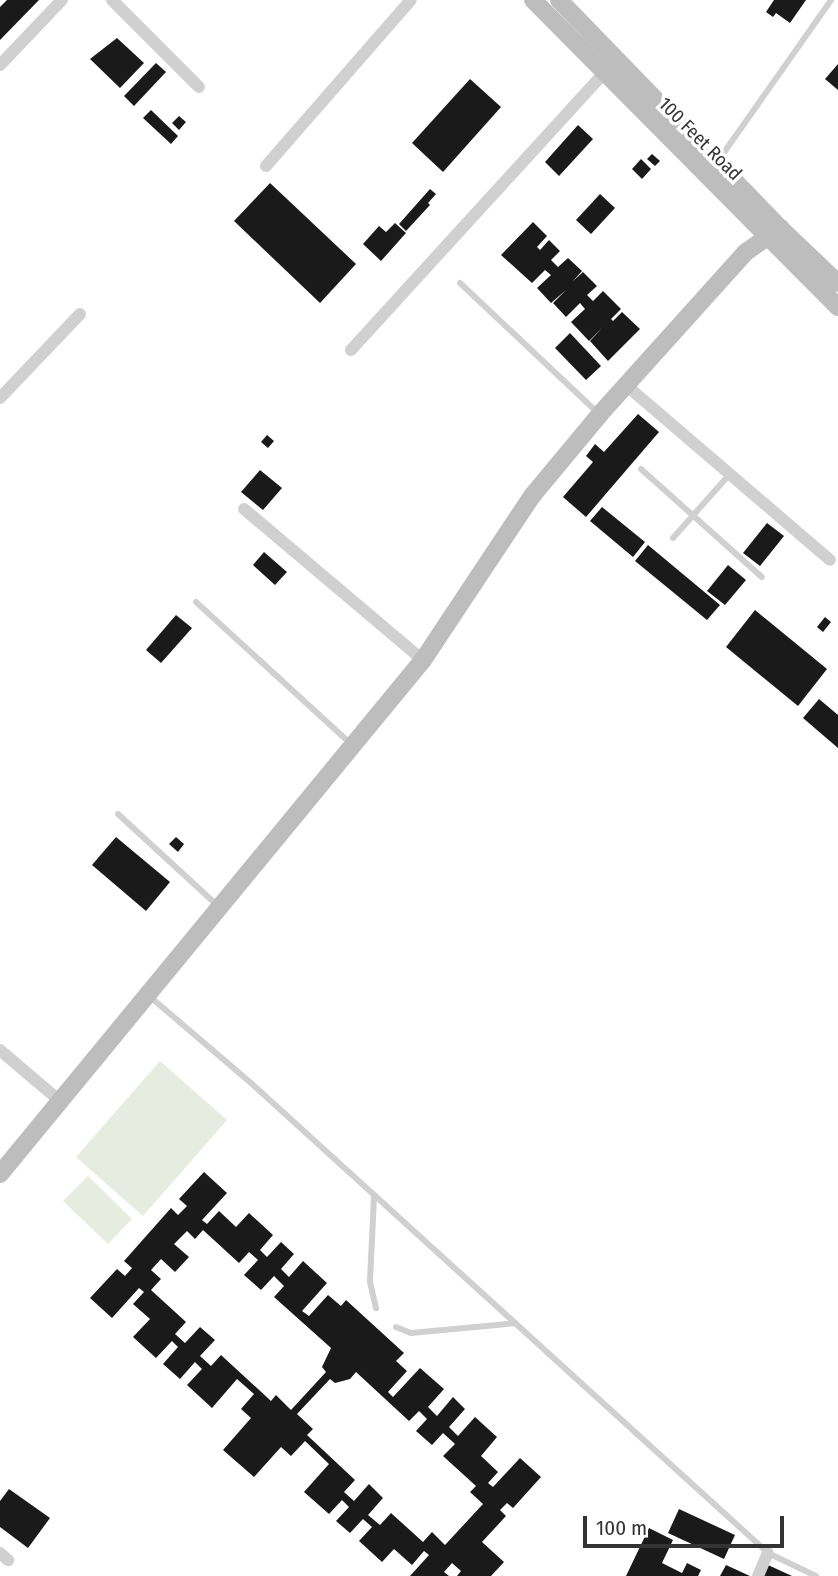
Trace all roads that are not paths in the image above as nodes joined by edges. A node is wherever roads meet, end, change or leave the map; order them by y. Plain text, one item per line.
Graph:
1 (62, 0) edge
2 (112, 0) edge
3 (411, 0) edge
4 (533, 0) edge
5 (559, 0) edge
6 (831, 0) edge
7 (0, 65) edge
8 (604, 73) junction
9 (199, 87) dead end
10 (717, 163) junction
11 (266, 166) dead end
12 (773, 233) junction
13 (460, 283) dead end
14 (838, 283) edge
15 (838, 307) edge
16 (80, 314) dead end
17 (351, 350) dead end
18 (627, 386) junction
19 (0, 398) edge
20 (600, 414) junction
21 (641, 469) dead end
22 (729, 475) junction
23 (244, 509) dead end
24 (693, 516) junction
25 (673, 538) dead end
26 (830, 560) dead end
27 (762, 578) dead end
28 (196, 602) dead end
29 (423, 660) junction
30 (353, 746) junction
31 (118, 814) dead end
32 (220, 909) junction
33 (147, 994) junction
34 (0, 1050) edge
35 (60, 1101) junction
36 (0, 1174) edge
37 (374, 1196) junction
38 (376, 1308) dead end
39 (516, 1324) junction
40 (396, 1327) dead end
41 (768, 1553) junction
42 (758, 1576) edge
43 (816, 1576) edge

1 - 7 street
2 - 9 street
3 - 11 street
4 - 8 street, 100 Feet Road
5 - 10 street, 100 Feet Road
6 - 10 lane
8 - 12 street, 100 Feet Road
8 - 17 street
10 - 12 street, 100 Feet Road
12 - 14 street, 100 Feet Road
12 - 15 street, 100 Feet Road
12 - 18 street
13 - 20 lane
16 - 19 street
18 - 20 street
18 - 22 street
20 - 29 street
21 - 24 lane
22 - 24 lane
22 - 26 street
23 - 29 street
24 - 25 lane
24 - 27 lane
28 - 30 lane
29 - 30 street
30 - 32 street
31 - 32 lane
32 - 33 street
33 - 35 street
33 - 37 lane
34 - 35 street
35 - 36 street
37 - 38 lane
37 - 39 lane
39 - 40 lane
39 - 41 lane
41 - 42 street
41 - 43 lane

